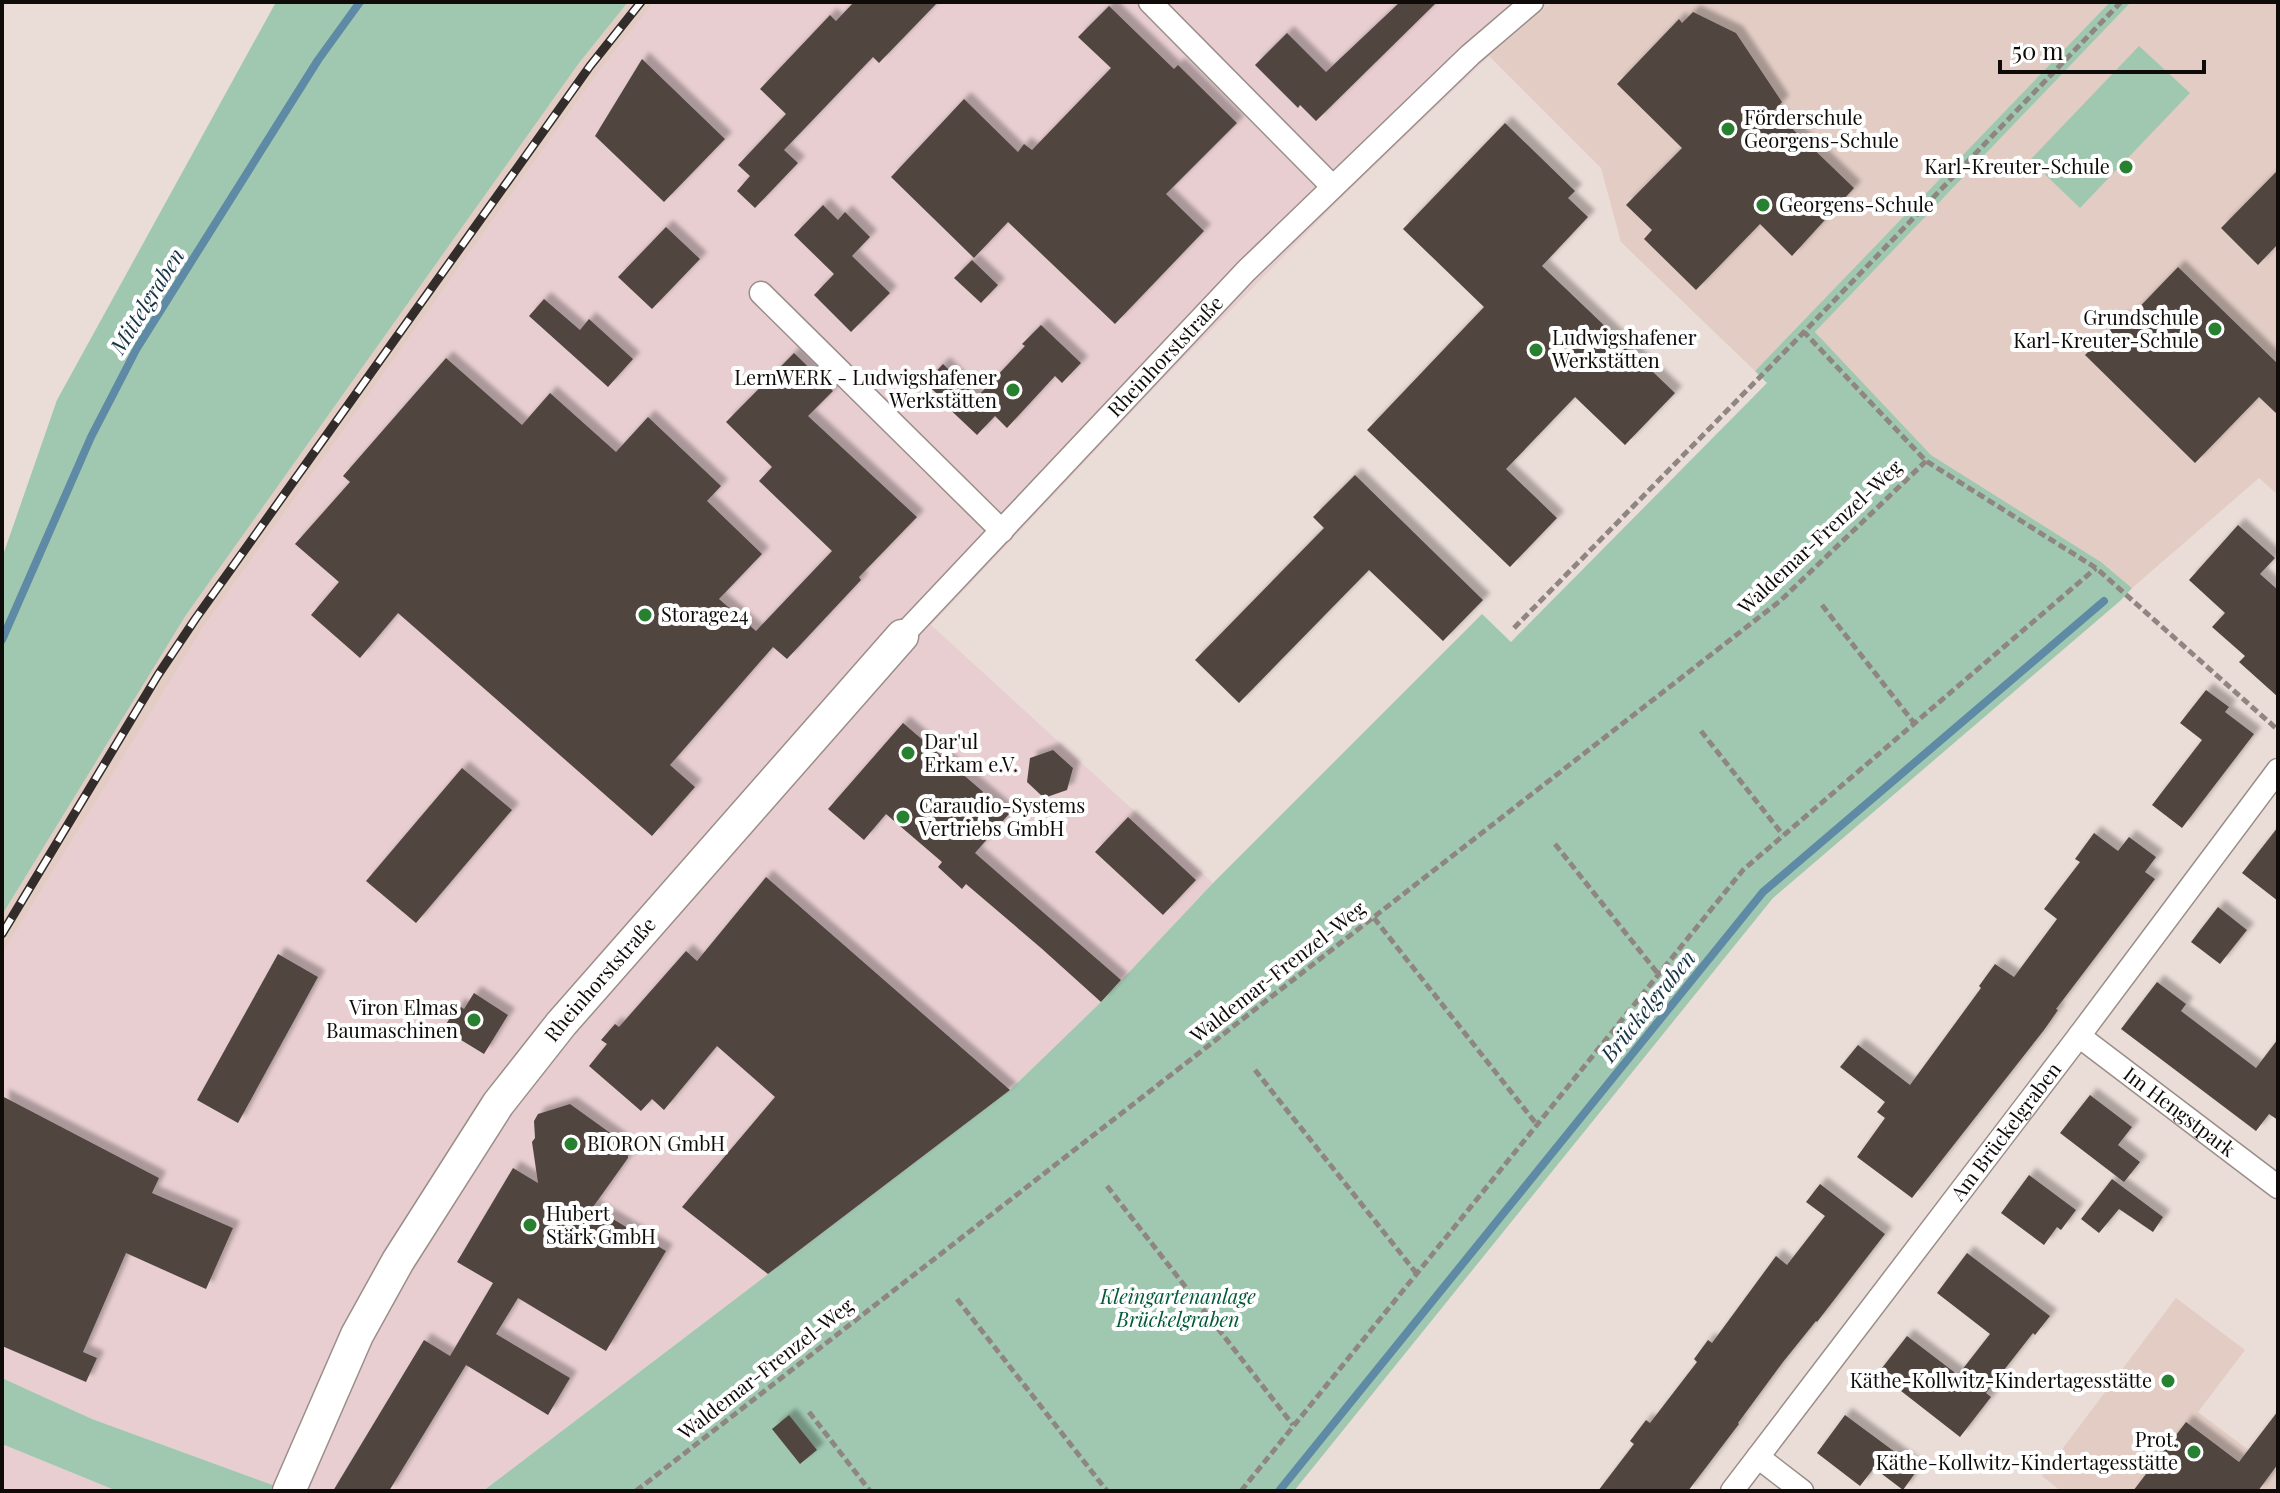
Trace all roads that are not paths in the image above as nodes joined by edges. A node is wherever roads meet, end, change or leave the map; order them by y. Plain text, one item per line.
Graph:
1 (1150, 2) edge
2 (1532, 2) edge
3 (1333, 187) junction
4 (761, 293) dead end
5 (1002, 531) junction
6 (902, 636) joint
7 (2278, 770) edge
8 (2079, 1036) junction
9 (2278, 1187) edge
10 (1758, 1457) junction
11 (289, 1491) edge
12 (1732, 1491) edge
13 (1802, 1491) edge

1 - 3 street
2 - 3 street, Rheinhorststraße
3 - 5 street, Rheinhorststraße
4 - 5 street
5 - 6 street, Rheinhorststraße
6 - 11 street, Rheinhorststraße
7 - 8 street, Am Brückelgraben
8 - 9 street, Im Hengstpark
8 - 10 street, Am Brückelgraben
10 - 12 street, Am Brückelgraben
10 - 13 street

